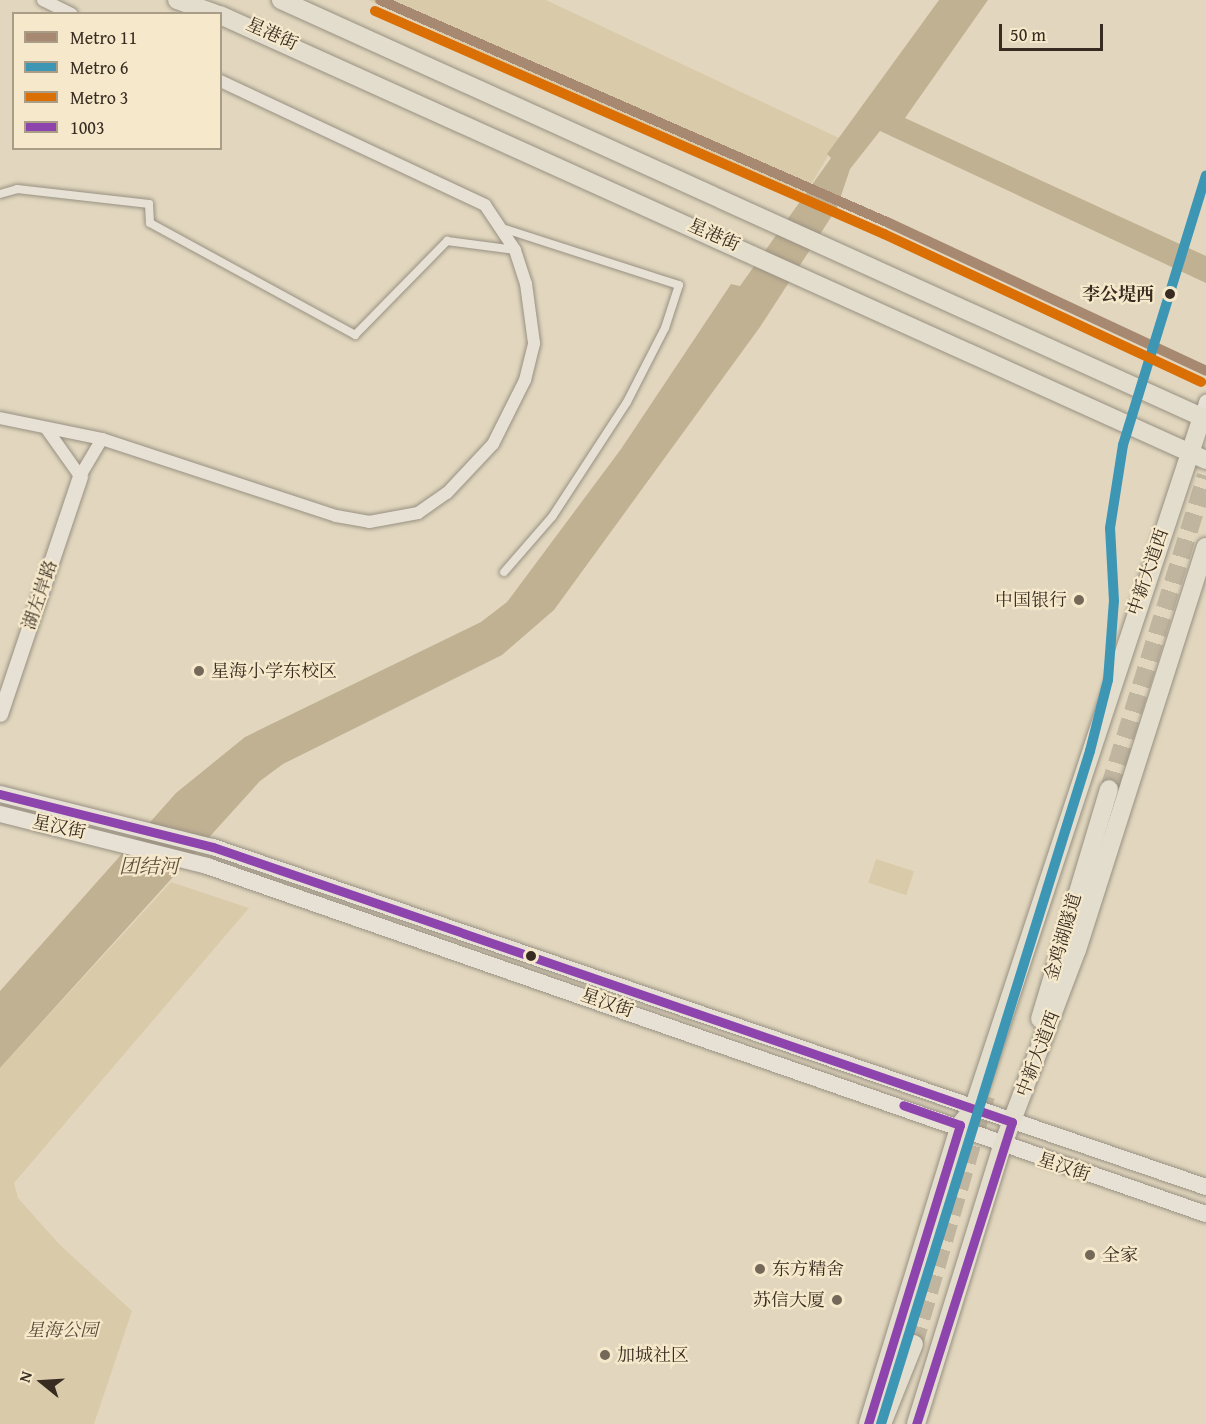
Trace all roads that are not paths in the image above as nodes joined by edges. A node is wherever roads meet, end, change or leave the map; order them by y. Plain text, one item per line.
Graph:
1 (43, 0) edge
2 (177, 0) edge
3 (209, 0) edge
4 (281, 0) edge
5 (68, 12) edge
6 (210, 12) edge
7 (229, 16) edge
8 (222, 82) edge
9 (0, 194) edge
10 (502, 228) junction
11 (515, 250) junction
12 (1205, 413) edge
13 (0, 418) edge
14 (46, 428) junction
15 (102, 439) junction
16 (1189, 452) junction
17 (1206, 460) edge
18 (80, 476) junction
19 (1206, 547) edge
20 (504, 572) dead end
21 (0, 714) edge
22 (1109, 789) tunnel mouth
23 (0, 794) edge
24 (0, 814) edge
25 (973, 1109) junction
26 (1012, 1122) junction
27 (960, 1125) junction
28 (1002, 1147) junction
29 (1206, 1187) edge
30 (1206, 1214) edge
31 (914, 1344) tunnel mouth
32 (868, 1424) edge
33 (882, 1424) edge
34 (916, 1424) edge

1 - 5 street
2 - 6 main road
3 - 7 main road, 星港街
4 - 12 main road, 星港街
7 - 16 main road, 星港街
8 - 10 street
9 - 11 street
10 - 11 street
10 - 20 street
11 - 15 street
12 - 16 main road, 中新大道西
13 - 14 street
14 - 15 street
14 - 18 street
15 - 18 street
16 - 17 main road, 星港街
16 - 25 main road, 中新大道西
18 - 21 street, 湖左岸路
19 - 26 main road, 中新大道西
22 - 26 main road, 金鸡湖隧道
23 - 25 main road, 星汉街
24 - 27 main road, 星汉街
25 - 26 main road, 星汉街
25 - 27 main road, 中新大道西
26 - 28 main road, 中新大道西
26 - 29 main road, 星汉街
27 - 28 main road, 星汉街
27 - 32 main road, 中新大道西
28 - 30 main road, 星汉街
28 - 34 main road, 中新大道西
31 - 33 main road

